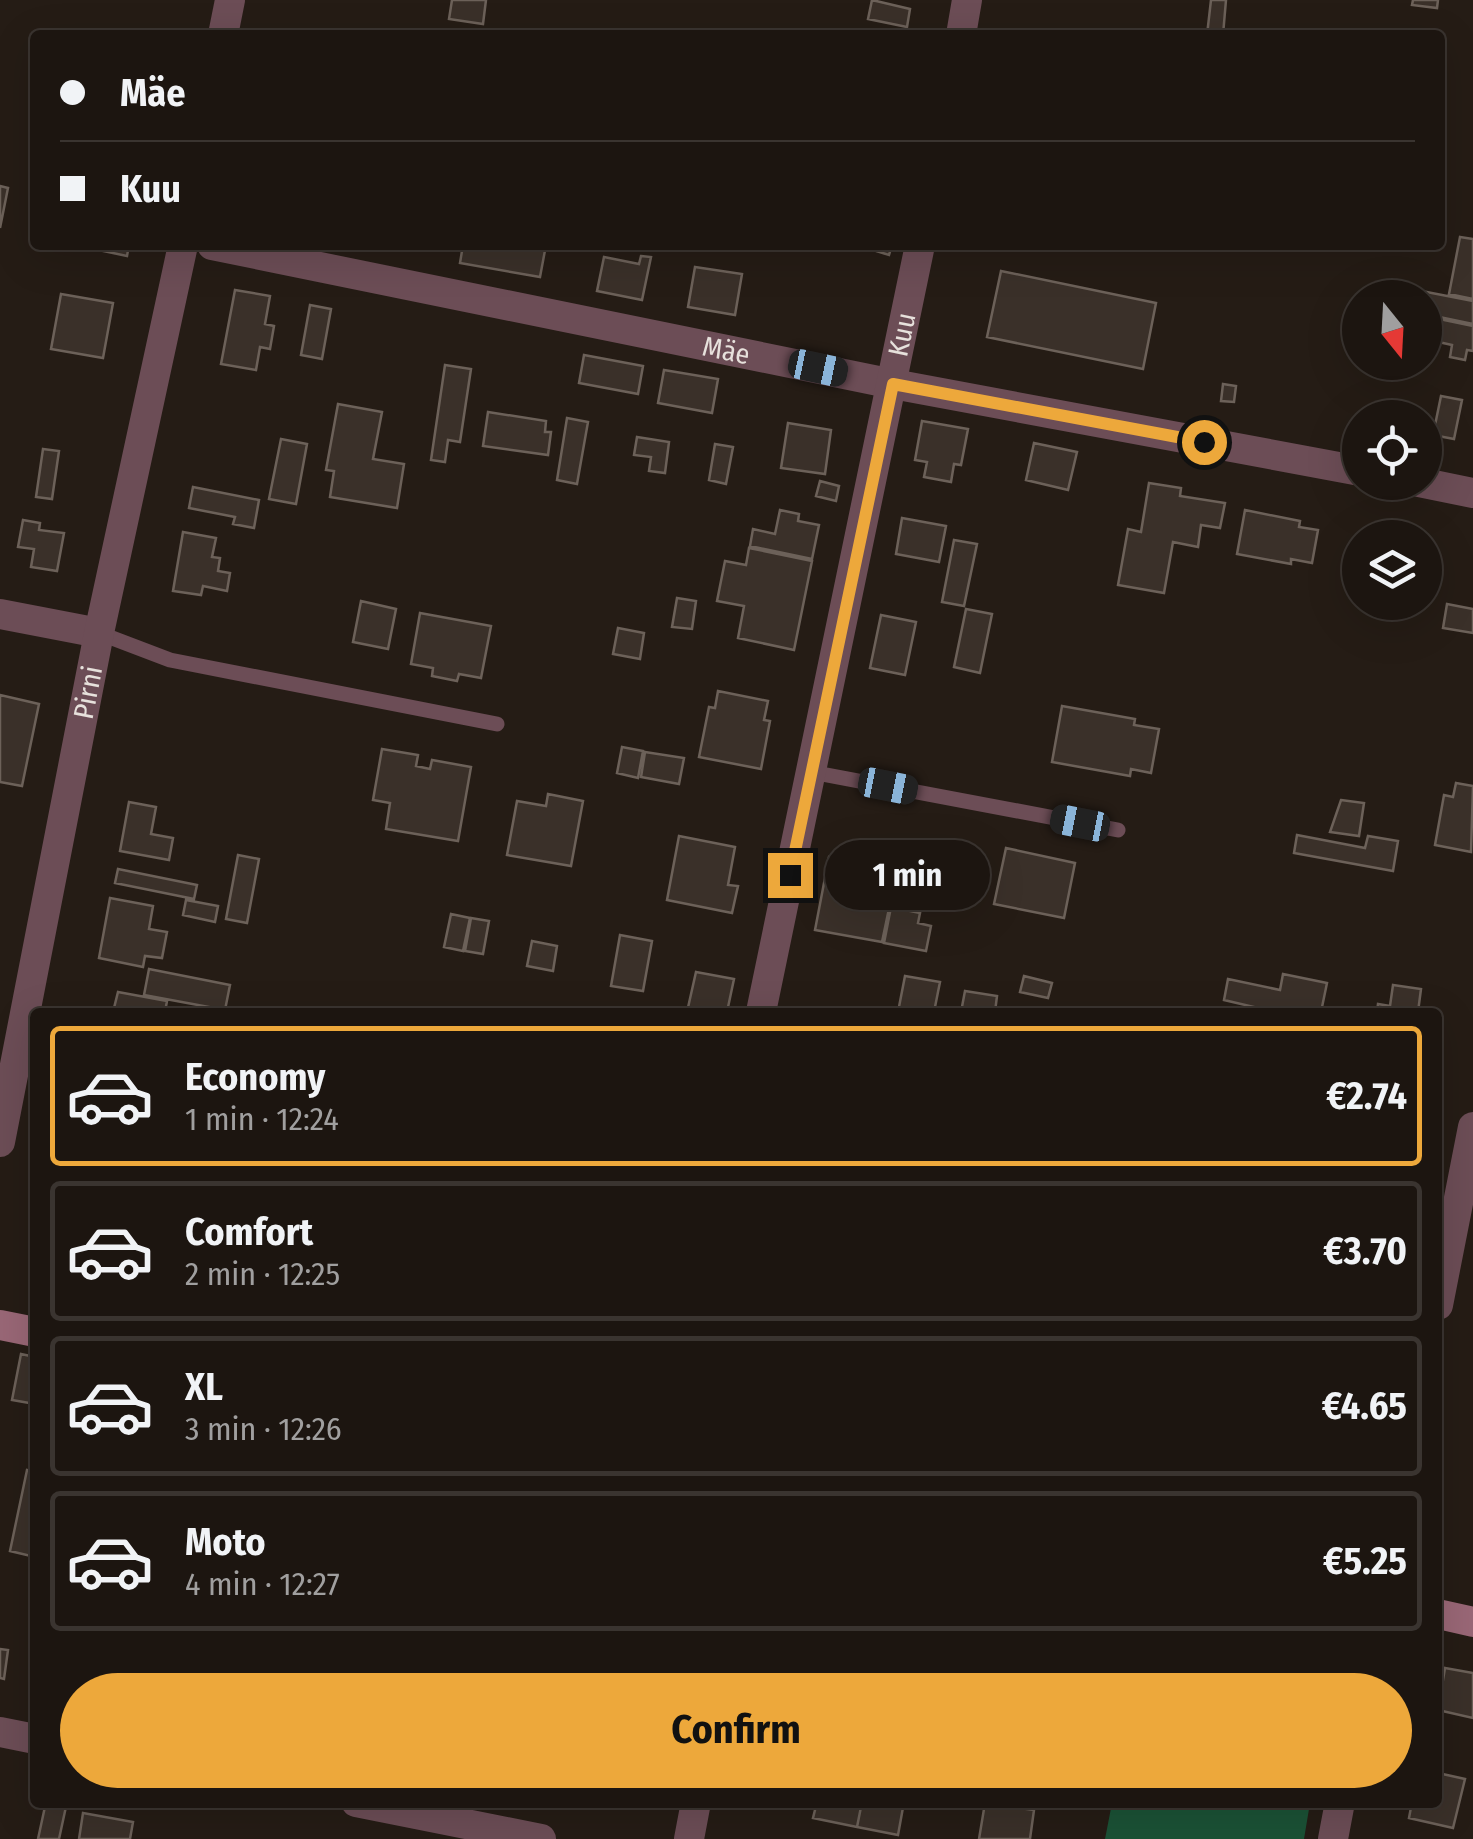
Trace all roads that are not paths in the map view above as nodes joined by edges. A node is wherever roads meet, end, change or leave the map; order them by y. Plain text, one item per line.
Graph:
1 (230, 0) edge
2 (967, 0) edge
3 (225, 30) edge
4 (961, 30) edge
5 (181, 250) edge
6 (236, 250) edge
7 (919, 250) edge
8 (893, 384) junction
9 (1342, 468) edge
10 (1442, 486) edge
11 (1473, 492) edge
12 (0, 614) edge
13 (99, 633) junction
14 (498, 724) dead end
15 (812, 772) junction
16 (1118, 830) dead end
17 (762, 1008) edge
18 (1473, 1127) edge
19 (0, 1142) edge
20 (1442, 1285) edge
21 (0, 1325) edge
22 (30, 1331) edge
23 (1442, 1615) edge
24 (1473, 1622) edge
25 (0, 1732) edge
26 (30, 1738) edge
27 (386, 1808) edge
28 (695, 1808) edge
29 (1339, 1808) edge
30 (541, 1839) edge
31 (689, 1839) edge
32 (1333, 1839) edge

1 - 3 street
2 - 4 street
5 - 13 street, Pirni
6 - 8 street, Mäe
7 - 8 street, Kuu
8 - 9 street, Mäe
8 - 15 street, Kuu
10 - 11 street
12 - 13 street
13 - 14 lane
13 - 19 street, Pirni
15 - 16 lane
15 - 17 street, Kuu
18 - 20 street
21 - 22 street
23 - 24 street
25 - 26 street
27 - 30 street
28 - 31 street
29 - 32 street

